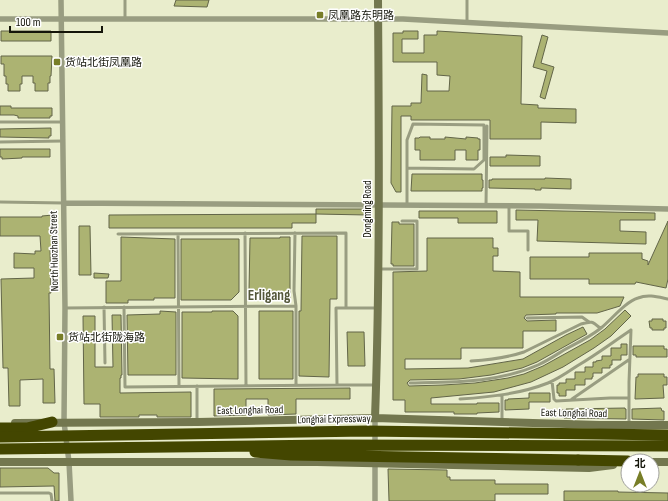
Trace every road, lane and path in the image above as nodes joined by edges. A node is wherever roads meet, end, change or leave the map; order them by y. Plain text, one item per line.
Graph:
1 (61, 0) edge
2 (125, 0) edge
3 (378, 0) edge
4 (467, 0) edge
5 (0, 19) edge
6 (61, 19) junction
7 (378, 19) junction
8 (125, 20) junction
9 (467, 22) junction
10 (668, 33) edge
11 (0, 122) edge
12 (62, 122) junction
13 (487, 126) dead end
14 (63, 141) junction
15 (0, 142) edge
16 (407, 168) junction
17 (0, 202) edge
18 (64, 203) junction
19 (379, 205) junction
20 (406, 205) junction
21 (486, 206) junction
22 (509, 206) junction
23 (668, 209) edge
24 (402, 221) dead end
25 (295, 233) junction
26 (118, 234) dead end
27 (178, 234) junction
28 (245, 234) junction
29 (528, 250) dead end
30 (378, 269) junction
31 (668, 299) edge
32 (246, 306) junction
33 (296, 306) junction
34 (104, 307) junction
35 (124, 307) junction
36 (178, 307) junction
37 (65, 308) junction
38 (346, 308) junction
39 (378, 308) junction
40 (527, 318) dead end
41 (589, 322) junction
42 (600, 328) junction
43 (630, 358) junction
44 (471, 361) dead end
45 (105, 363) dead end
46 (552, 381) junction
47 (410, 383) dead end
48 (296, 385) junction
49 (337, 385) junction
50 (376, 385) junction
51 (179, 386) junction
52 (197, 386) junction
53 (246, 386) junction
54 (502, 395) junction
55 (629, 398) junction
56 (460, 399) dead end
57 (571, 400) junction
58 (375, 418) junction
59 (52, 422) junction
60 (64, 422) junction
61 (198, 422) junction
62 (502, 422) junction
63 (0, 423) edge
64 (629, 425) junction
65 (668, 425) edge
66 (0, 428) edge
67 (668, 435) edge
68 (0, 437) edge
69 (668, 446) edge
70 (207, 447) junction
71 (0, 449) edge
72 (0, 462) edge
73 (69, 462) junction
74 (620, 462) edge
75 (620, 463) edge
76 (375, 464) junction
77 (0, 493) edge
78 (52, 501) edge
79 (70, 501) edge
80 (375, 501) edge

1 - 6 street, North Huozhan Street
2 - 8 lane
3 - 7 street, Dongming Road
4 - 9 lane
5 - 6 street
6 - 8 street
6 - 12 street, North Huozhan Street
7 - 8 street
7 - 9 street
7 - 19 street, Dongming Road
9 - 10 street
11 - 12 lane
12 - 14 street, North Huozhan Street
13 - 21 lane
14 - 15 lane
14 - 18 street, North Huozhan Street
16 - 16 lane
16 - 20 lane
17 - 18 lane
18 - 19 street
18 - 37 street, North Huozhan Street
19 - 20 street
19 - 30 street, Dongming Road
20 - 21 street
21 - 22 street
22 - 23 street
22 - 29 lane
24 - 30 lane
25 - 28 lane
25 - 33 lane
25 - 38 lane
26 - 27 lane
27 - 28 lane
27 - 36 lane
28 - 32 lane
30 - 39 street, Dongming Road
31 - 42 lane
32 - 33 lane
32 - 36 lane
32 - 53 lane
33 - 48 lane
34 - 35 lane
34 - 37 lane
34 - 45 lane
35 - 36 lane
35 - 51 lane
36 - 51 lane
37 - 60 street, North Huozhan Street
38 - 39 lane
38 - 49 lane
39 - 50 street, Dongming Road
40 - 41 lane
41 - 42 lane
41 - 44 lane
42 - 47 lane
43 - 46 lane
43 - 55 lane
43 - 57 lane
46 - 54 lane
46 - 57 lane
48 - 49 lane
48 - 53 lane
49 - 50 lane
50 - 58 street, Dongming Road
51 - 52 lane
52 - 53 lane
52 - 61 lane
54 - 56 lane
54 - 62 lane
55 - 57 lane
55 - 64 lane
58 - 61 street, East Longhai Road
58 - 62 street, East Longhai Road
58 - 76 street
59 - 60 street, East Longhai Road
59 - 63 street, East Longhai Road
59 - 66 highway
60 - 61 street, East Longhai Road
60 - 73 street, North Huozhan Street
62 - 64 street, East Longhai Road
64 - 65 street, East Longhai Road
67 - 68 highway, Longhai Expressway, bridge
69 - 70 highway, bridge
70 - 71 highway, bridge
70 - 74 highway, bridge
72 - 73 street
73 - 76 street
73 - 79 street, North Huozhan Street
75 - 76 street
76 - 80 street
77 - 78 lane

